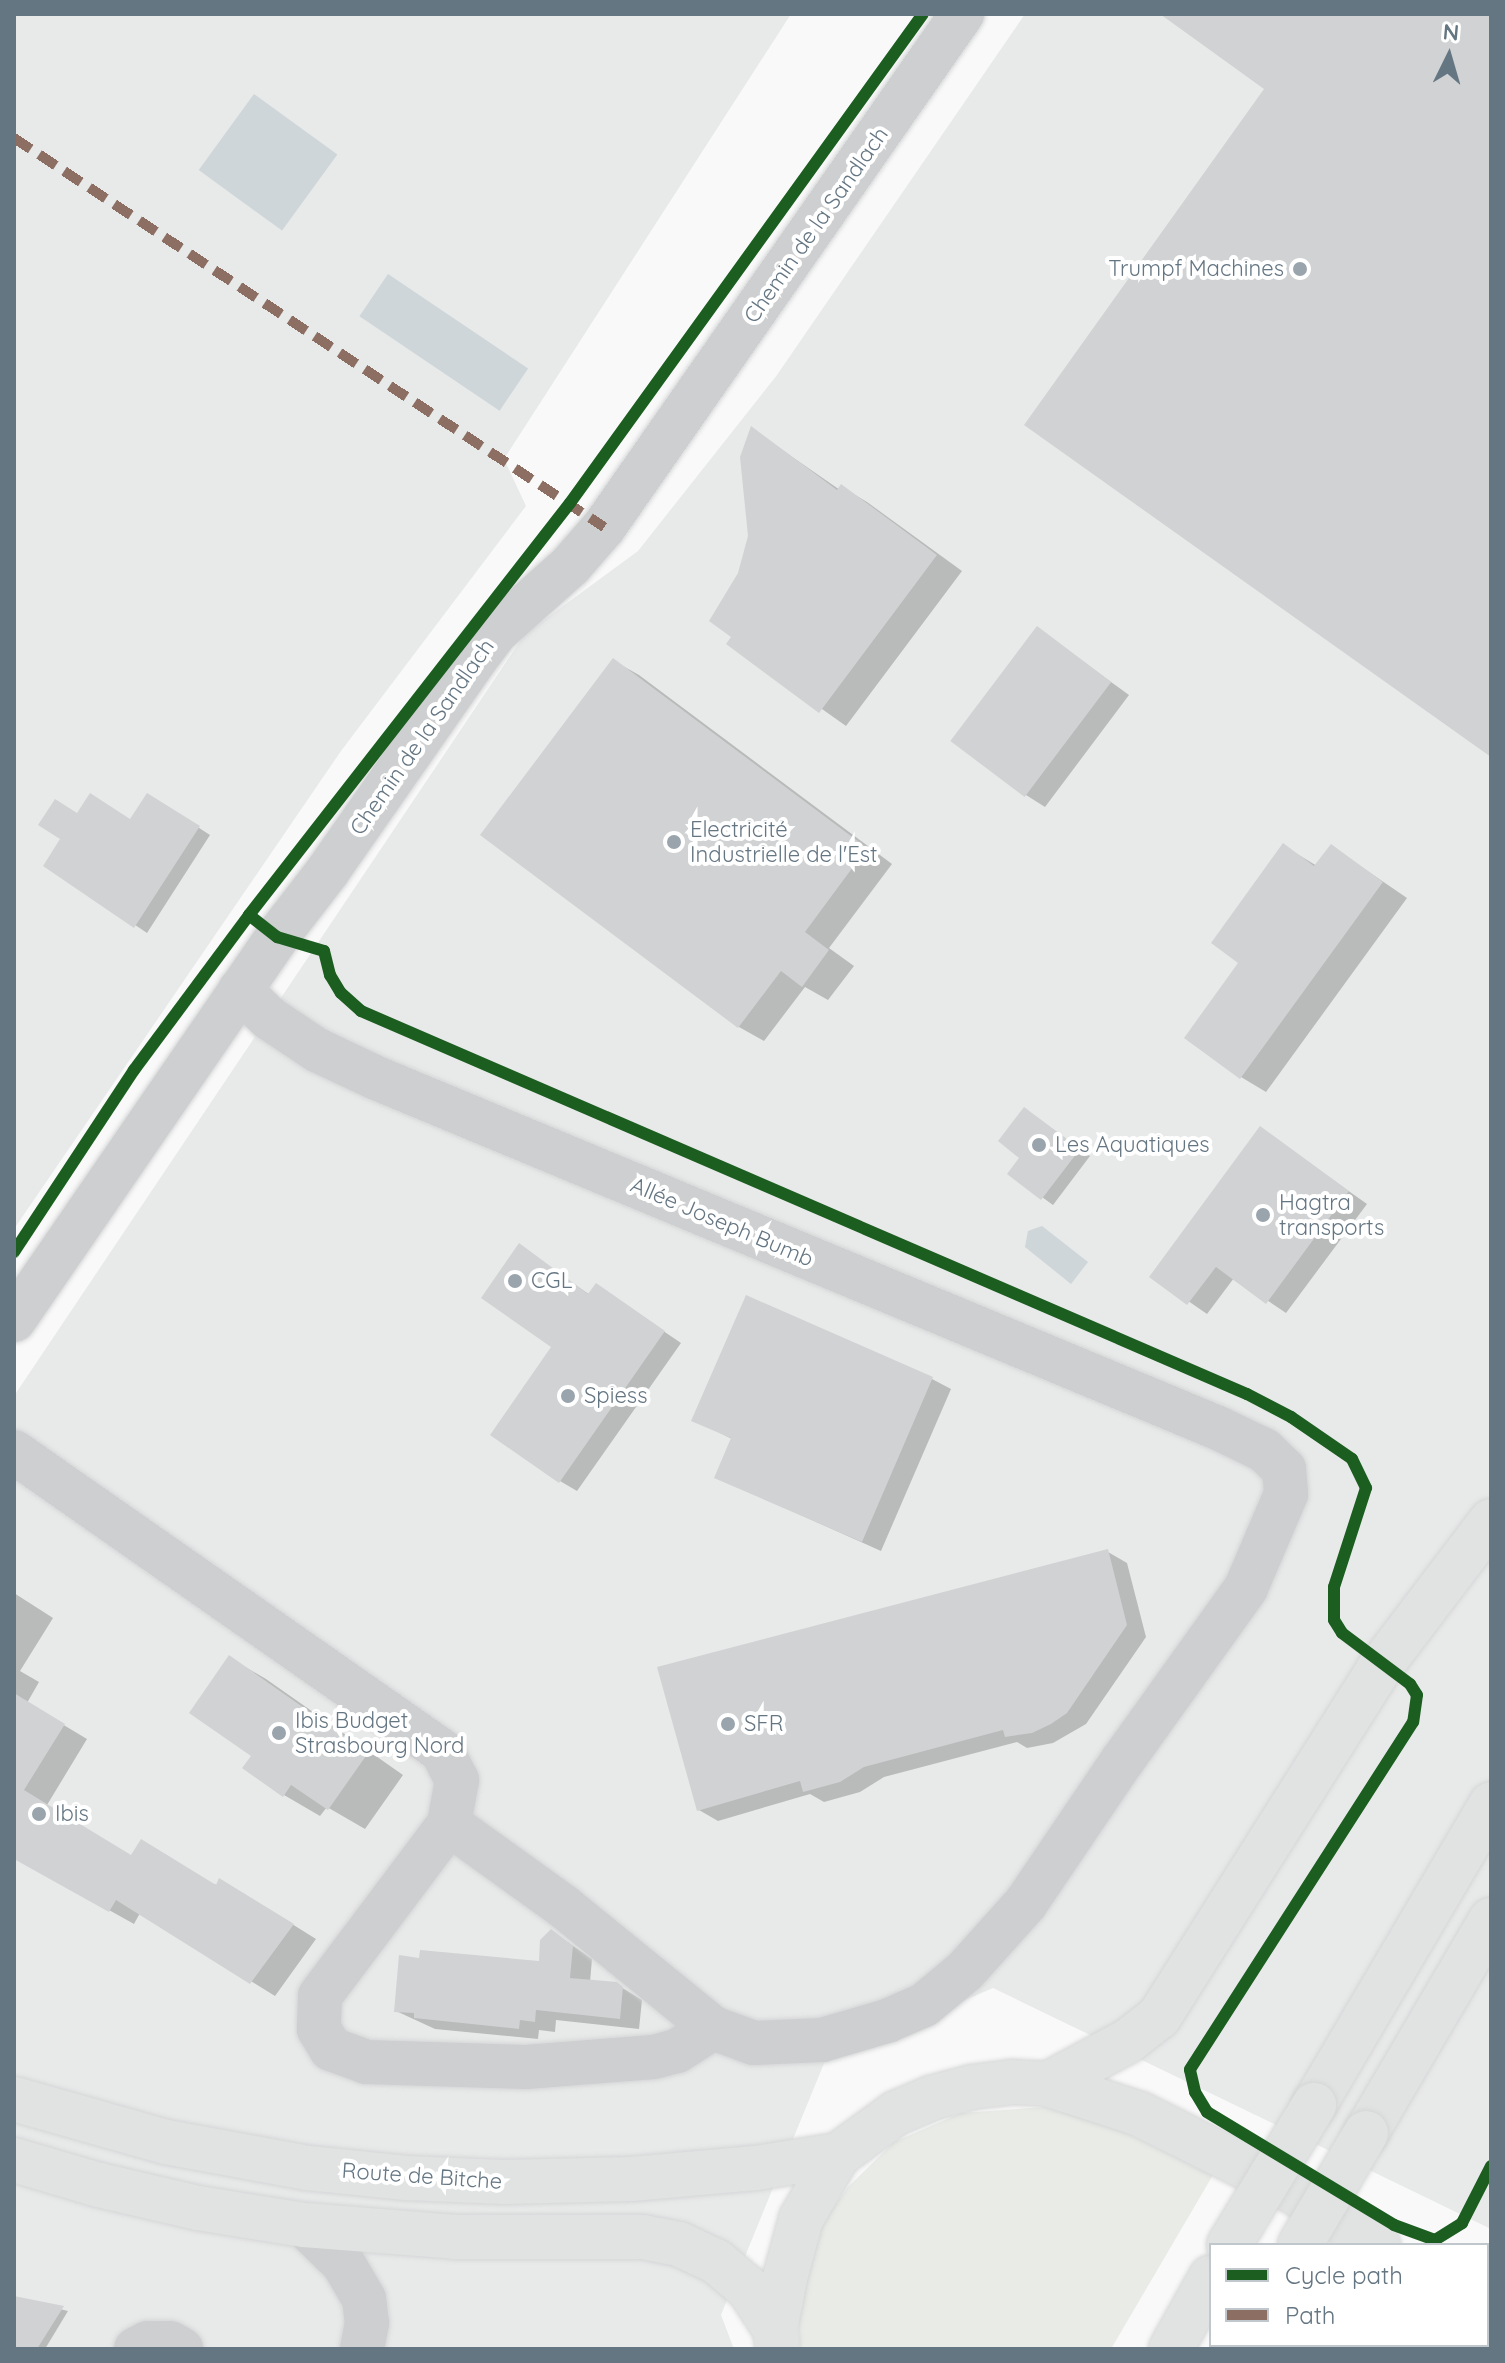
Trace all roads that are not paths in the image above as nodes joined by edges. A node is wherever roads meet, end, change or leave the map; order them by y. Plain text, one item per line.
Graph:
1 (962, 14) edge
2 (240, 990) junction
3 (14, 1320) edge
4 (14, 1452) edge
5 (1491, 1521) edge
6 (1491, 1804) edge
7 (449, 1824) junction
8 (1491, 1920) edge
9 (713, 2028) junction
10 (1048, 2084) junction
11 (14, 2099) edge
12 (838, 2155) junction
13 (14, 2160) edge
14 (304, 2225) junction
15 (1230, 2243) edge
16 (1301, 2243) edge
17 (1375, 2243) edge
18 (1209, 2281) edge
19 (777, 2339) edge
20 (136, 2349) edge
21 (181, 2349) edge
22 (362, 2349) edge
23 (1171, 2349) edge

1 - 2 street, Chemin de la Sandlach
2 - 3 street, Chemin de la Sandlach
2 - 9 street, Allée Joseph Bumb
4 - 7 street
5 - 10 main road
6 - 15 main road, bridge
7 - 9 street
7 - 9 street
8 - 16 main road, bridge
10 - 12 main road
10 - 17 main road
11 - 12 main road, Route de Bitche
12 - 19 main road
13 - 14 main road
14 - 19 main road
14 - 22 street
18 - 23 main road
20 - 21 street

